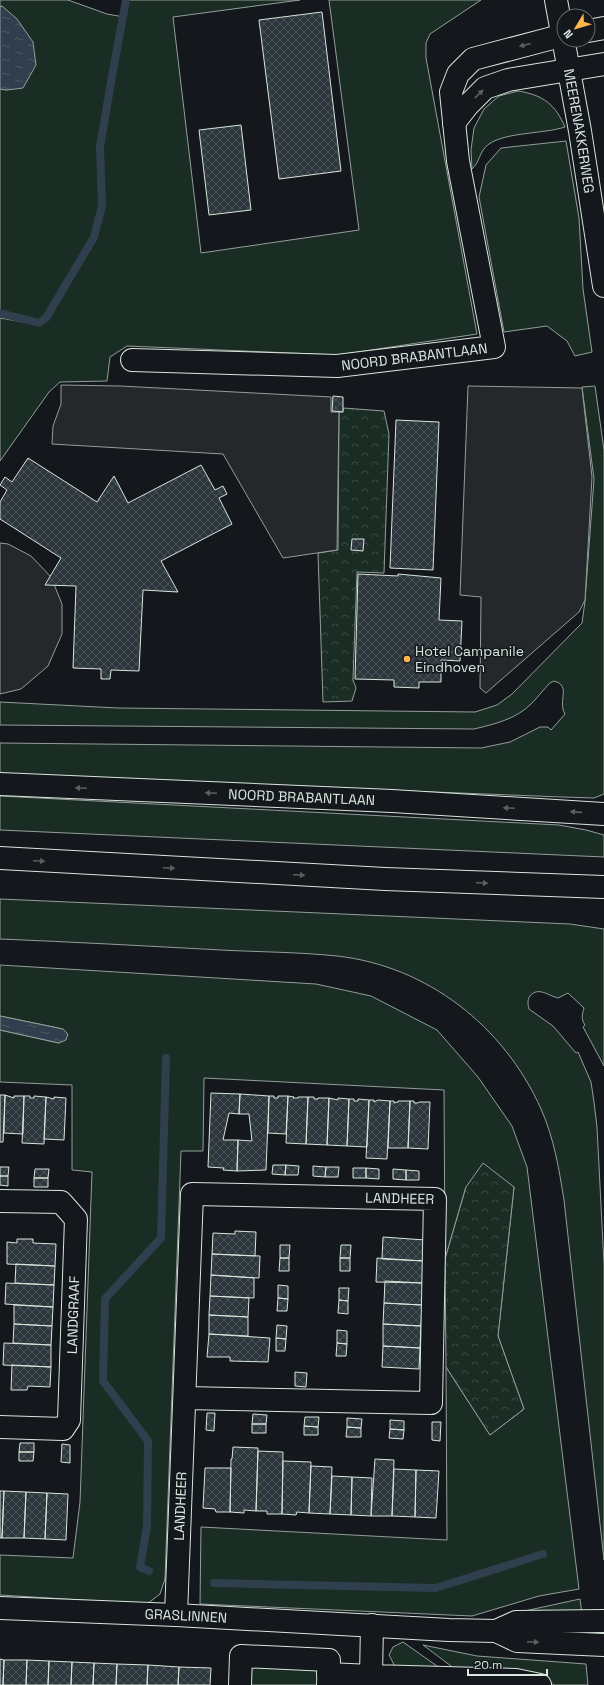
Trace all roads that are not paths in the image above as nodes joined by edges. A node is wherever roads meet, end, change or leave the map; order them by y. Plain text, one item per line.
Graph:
1 (556, 37) edge
2 (566, 48) edge
3 (604, 64) edge
4 (568, 69) junction
5 (454, 123) junction
6 (604, 286) edge
7 (132, 360) dead end
8 (0, 784) edge
9 (604, 814) edge
10 (0, 858) edge
11 (601, 889) edge
12 (0, 1200) edge
13 (185, 1398) junction
14 (0, 1427) edge
15 (0, 1608) edge
16 (176, 1615) junction
17 (604, 1621) edge
18 (372, 1625) junction
19 (496, 1632) junction
20 (604, 1645) edge
21 (371, 1676) junction
22 (328, 1679) edge
23 (240, 1685) edge
24 (540, 1685) edge

1 -> 5 street, NOORD BRABANTLAAN
2 - 4 street, MEERENAKKERWEG
3 - 4 street
5 -> 4 street
4 - 6 street, MEERENAKKERWEG
5 - 7 street, NOORD BRABANTLAAN
9 -> 8 street, NOORD BRABANTLAAN
10 -> 11 street
12 - 14 street, LANDGRAAF
13 - 13 street, LANDHEER
13 - 16 street, LANDHEER
15 - 16 street, GRASLINNEN
16 - 18 street, GRASLINNEN
17 - 19 street, GRASLINNEN
18 - 19 street, GRASLINNEN
18 - 21 street
19 -> 20 street, GRASLINNEN
21 - 22 street
21 - 24 street
22 - 23 street

